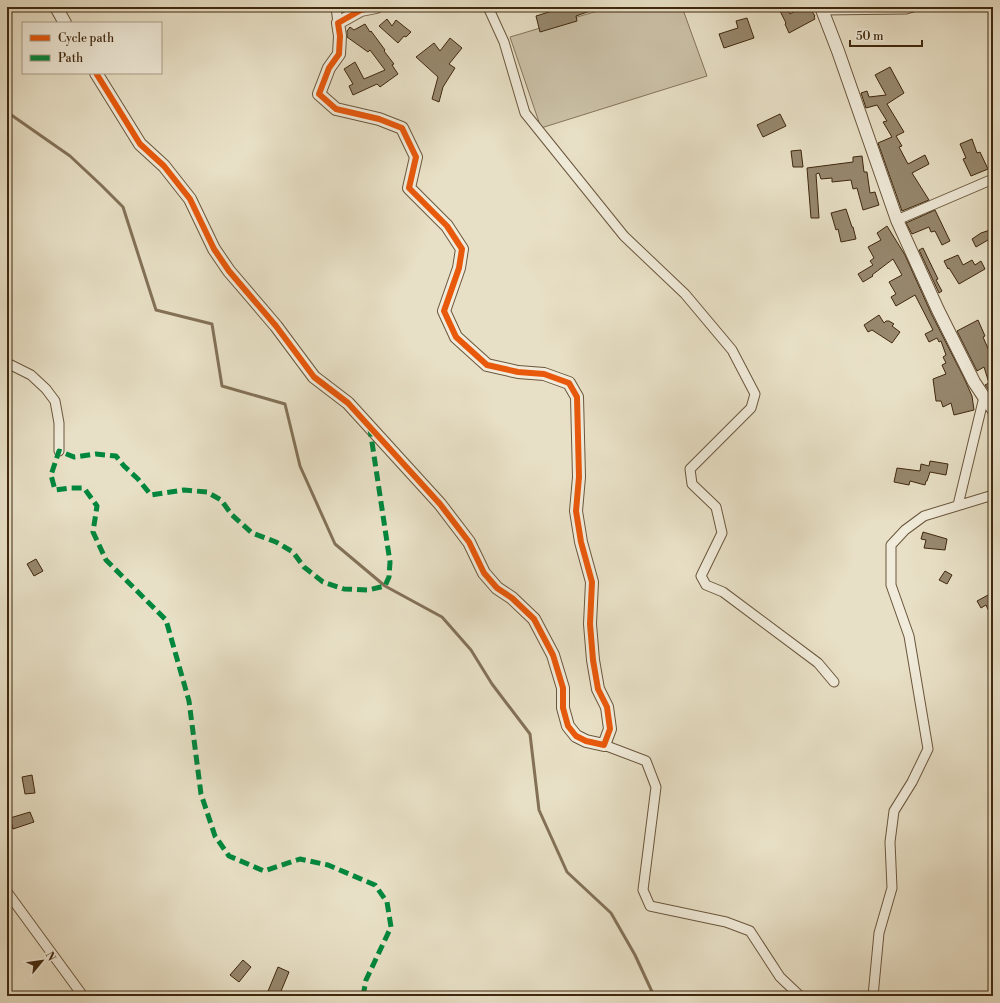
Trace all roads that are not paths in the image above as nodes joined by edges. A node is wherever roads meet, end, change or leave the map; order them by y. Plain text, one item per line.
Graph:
1 (56, 7) edge
2 (336, 7) edge
3 (376, 7) edge
4 (488, 7) edge
5 (913, 7) edge
6 (821, 8) edge
7 (64, 22) edge
8 (338, 22) junction
9 (97, 74) edge
10 (993, 179) edge
11 (897, 220) junction
12 (7, 363) edge
13 (988, 397) edge
14 (993, 409) edge
15 (59, 451) dead end
16 (993, 495) edge
17 (958, 505) junction
18 (834, 682) dead end
19 (604, 745) junction
20 (7, 892) edge
21 (83, 996) edge
22 (800, 996) edge
23 (873, 996) edge

1 - 7 street
2 - 8 street
3 - 8 street
4 - 18 street
5 - 6 street
6 - 11 street
8 - 19 street
9 - 19 street
10 - 11 street
11 - 13 street
12 - 15 street
13 - 14 street
13 - 17 street
16 - 17 street
17 - 23 street
19 - 22 street
20 - 21 street

